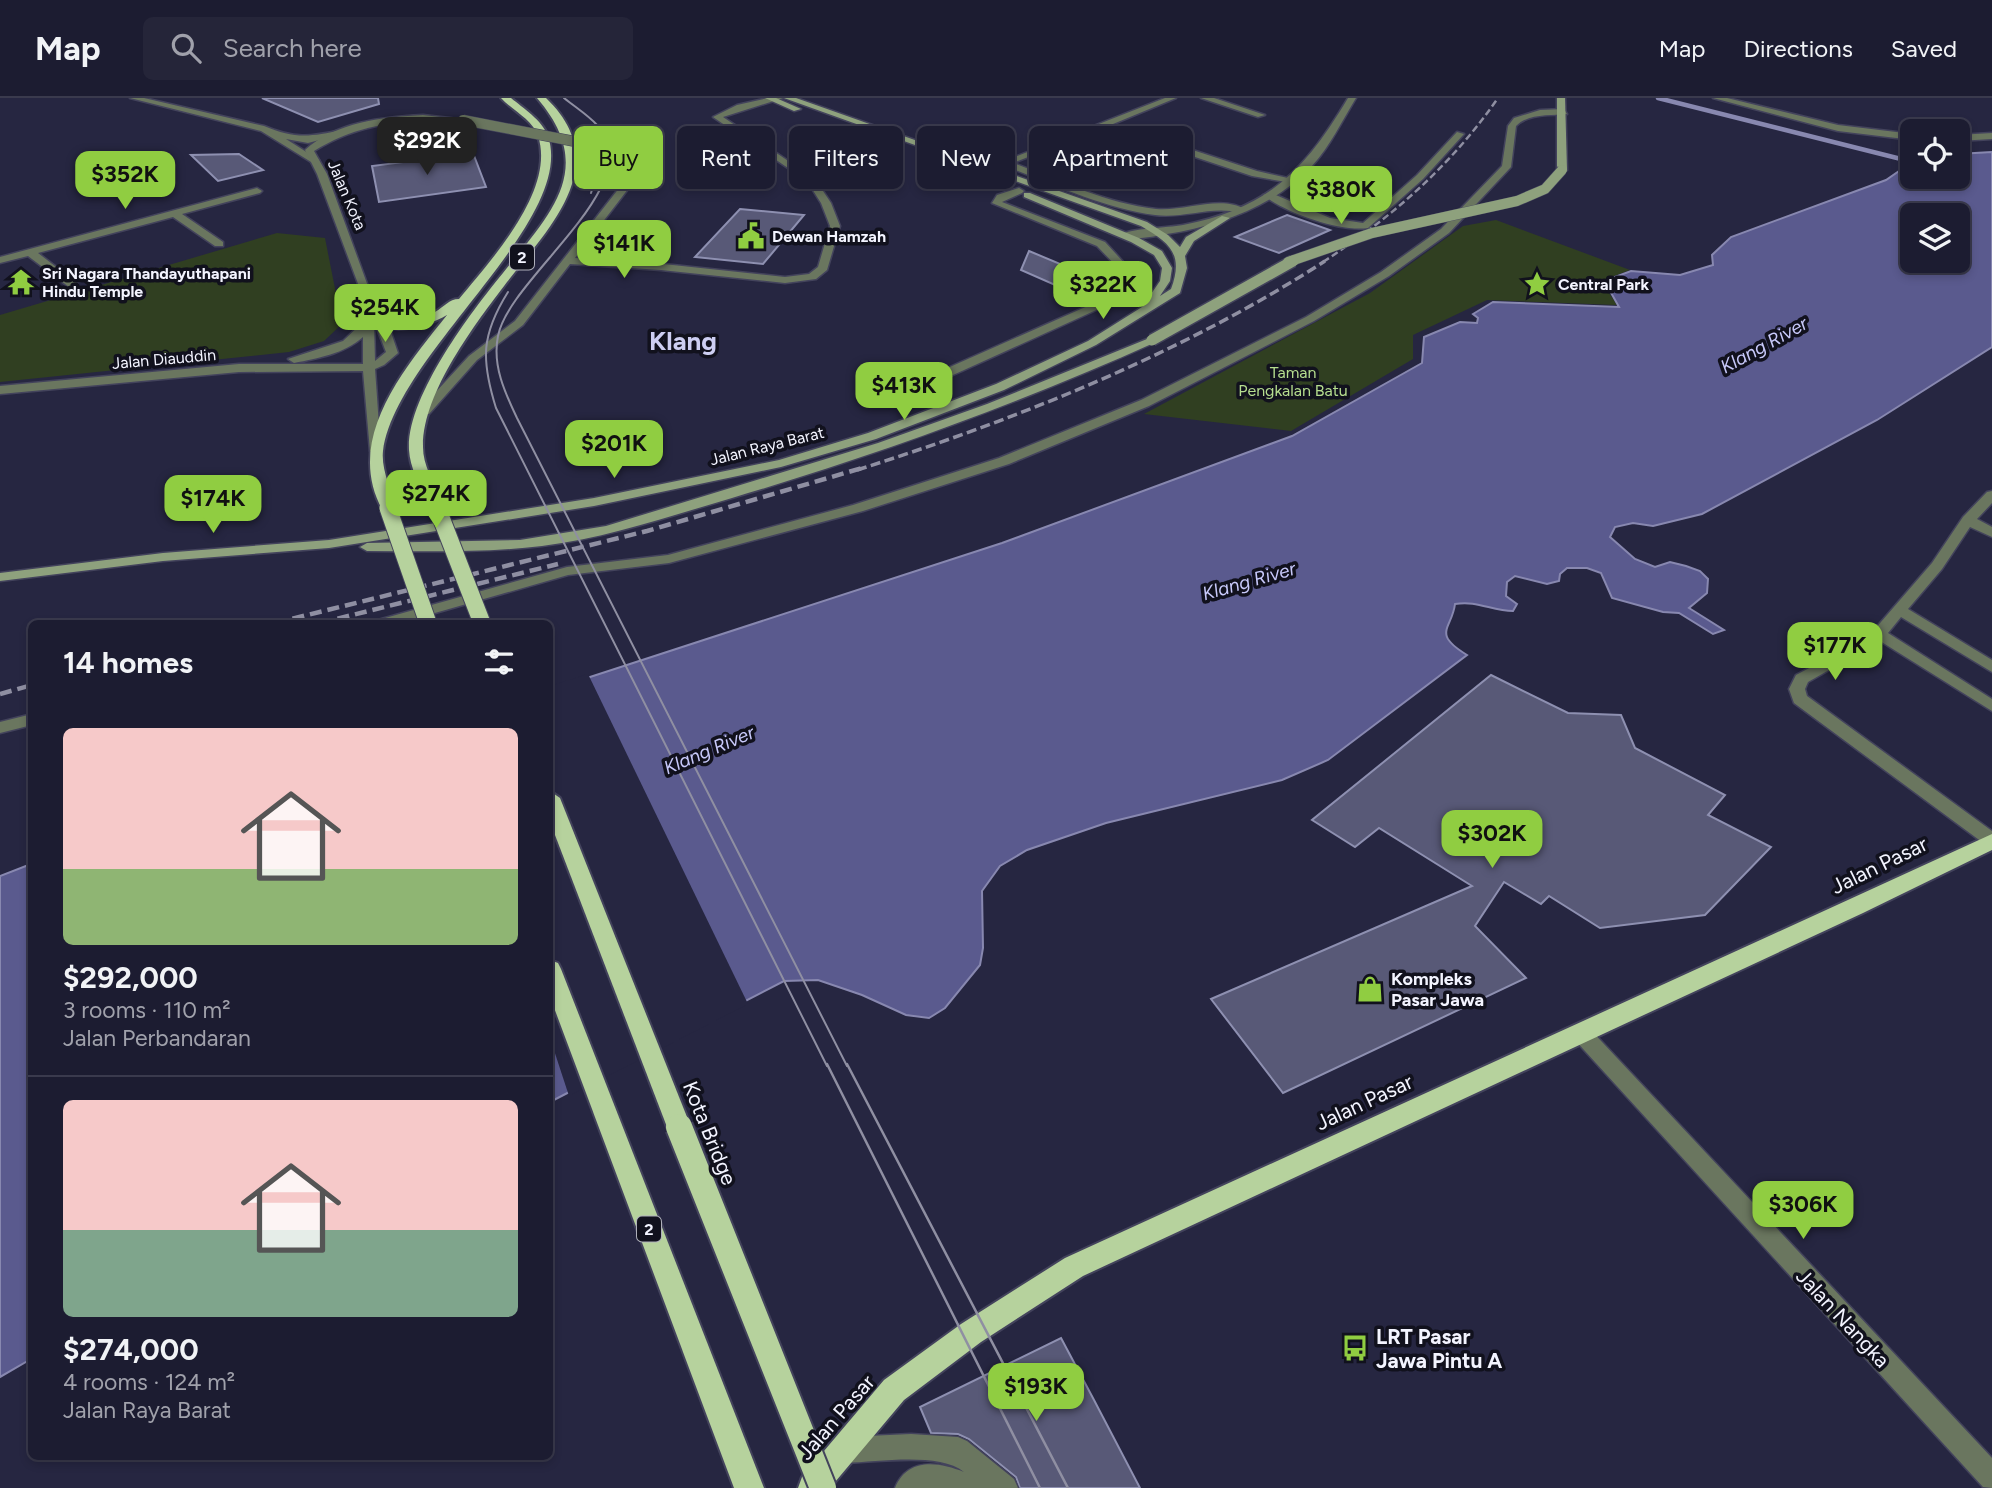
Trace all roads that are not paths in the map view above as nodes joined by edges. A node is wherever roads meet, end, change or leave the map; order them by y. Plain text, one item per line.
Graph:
1 (140, 98) edge
2 (165, 98) edge
3 (505, 98) edge
4 (541, 98) edge
5 (773, 98) edge
6 (788, 98) edge
7 (1172, 98) edge
8 (1205, 98) edge
9 (1352, 98) edge
10 (1562, 98) edge
11 (1717, 98) edge
12 (1564, 112) junction
13 (1261, 115) dead end
14 (1105, 124) junction
15 (267, 131) junction
16 (342, 133) junction
17 (1460, 134) dead end
18 (1900, 135) edge
19 (1992, 136) edge
20 (1970, 137) edge
21 (917, 145) edge
22 (917, 153) edge
23 (1015, 159) edge
24 (316, 162) junction
25 (1015, 167) edge
26 (1015, 180) edge
27 (1292, 180) junction
28 (1012, 189) edge
29 (257, 191) dead end
30 (1018, 191) junction
31 (1268, 195) junction
32 (1070, 198) junction
33 (174, 213) junction
34 (1232, 214) junction
35 (1094, 224) junction
36 (1144, 224) junction
37 (1162, 233) junction
38 (1125, 235) junction
39 (219, 244) dead end
40 (30, 252) junction
41 (500, 253) junction
42 (1181, 254) junction
43 (0, 260) edge
44 (567, 261) junction
45 (597, 262) junction
46 (555, 278) junction
47 (73, 285) dead end
48 (1143, 313) junction
49 (374, 321) junction
50 (369, 367) junction
51 (239, 368) junction
52 (331, 368) junction
53 (371, 383) junction
54 (0, 390) edge
55 (946, 408) junction
56 (425, 411) junction
57 (376, 451) junction
58 (1992, 496) edge
59 (433, 497) joint
60 (534, 512) junction
61 (1968, 520) junction
62 (1992, 533) edge
63 (544, 542) junction
64 (329, 544) junction
65 (0, 577) edge
66 (1899, 610) junction
67 (394, 620) edge
68 (427, 620) edge
69 (481, 620) edge
70 (1879, 634) junction
71 (1992, 667) edge
72 (1992, 706) edge
73 (28, 720) edge
74 (0, 728) edge
75 (553, 806) edge
76 (1992, 841) edge
77 (553, 977) edge
78 (1581, 1033) junction
79 (846, 1450) junction
80 (1992, 1478) edge
81 (748, 1488) edge
82 (811, 1488) edge
83 (823, 1488) edge
84 (908, 1488) edge
85 (971, 1488) edge
86 (1004, 1488) edge

1 - 15 street, Jalan Kota
2 - 15 street, Jalan Kota
3 - 41 highway, 2
4 - 56 highway, 2
5 - 22 main road, Jalan Raya Barat
5 - 45 street
6 - 21 main road
7 - 14 street
8 - 13 street
9 - 27 street
10 - 12 main road
11 - 18 street
12 - 63 main road, bridge
12 - 67 street
14 - 23 street
14 - 27 street
15 - 16 street
15 - 24 street, Jalan Kota
16 - 24 street
16 - 44 street, bridge
17 - 31 street
19 - 20 street
24 - 49 street, Jalan Kota
25 - 34 street
26 - 32 main road
27 - 31 street
28 - 30 main road, Jalan Raya Barat
29 - 33 street
30 - 35 main road, Jalan Raya Barat
30 - 55 street
31 - 34 street
32 - 35 main road
32 - 36 main road
33 - 39 street
33 - 40 street
34 - 36 street
34 - 37 street
34 - 42 main road
35 - 38 main road, Jalan Raya Barat
36 - 37 main road
37 - 38 street
37 - 42 main road
38 - 48 main road, Jalan Raya Barat
40 - 43 street
40 - 47 street
41 - 49 highway
41 - 57 highway, 2
42 - 48 main road, Jalan Raya Barat
44 - 45 street
44 - 46 street
45 - 46 street
46 - 56 street
48 - 55 main road, Jalan Raya Barat
49 - 50 street, Jalan Kota
49 - 50 street, Jalan Kota
49 - 51 street
50 - 52 street
50 - 53 street, Jalan Kota
51 - 52 street, Jalan Diauddin
51 - 54 street, Jalan Diauddin
52 - 53 street
53 - 57 street, Jalan Kota
55 - 60 main road, Jalan Raya Barat
56 - 59 highway, 2
57 - 68 highway, bridge
58 - 61 street
59 - 69 highway, 2, bridge
60 - 63 main road
60 - 64 main road, Jalan Raya Barat
61 - 62 street
61 - 66 street
63 - 64 main road
64 - 65 main road, Jalan Raya Barat
66 - 70 street
66 - 71 street
70 - 72 street
70 - 76 street
73 - 74 street
75 - 83 highway, Kota Bridge, bridge
76 - 78 highway, Jalan Pasar
77 - 81 highway, 2
78 - 79 highway, Jalan Pasar
78 - 80 street, Jalan Nangka
79 - 82 highway, Jalan Pasar
79 - 86 street
84 - 85 street

